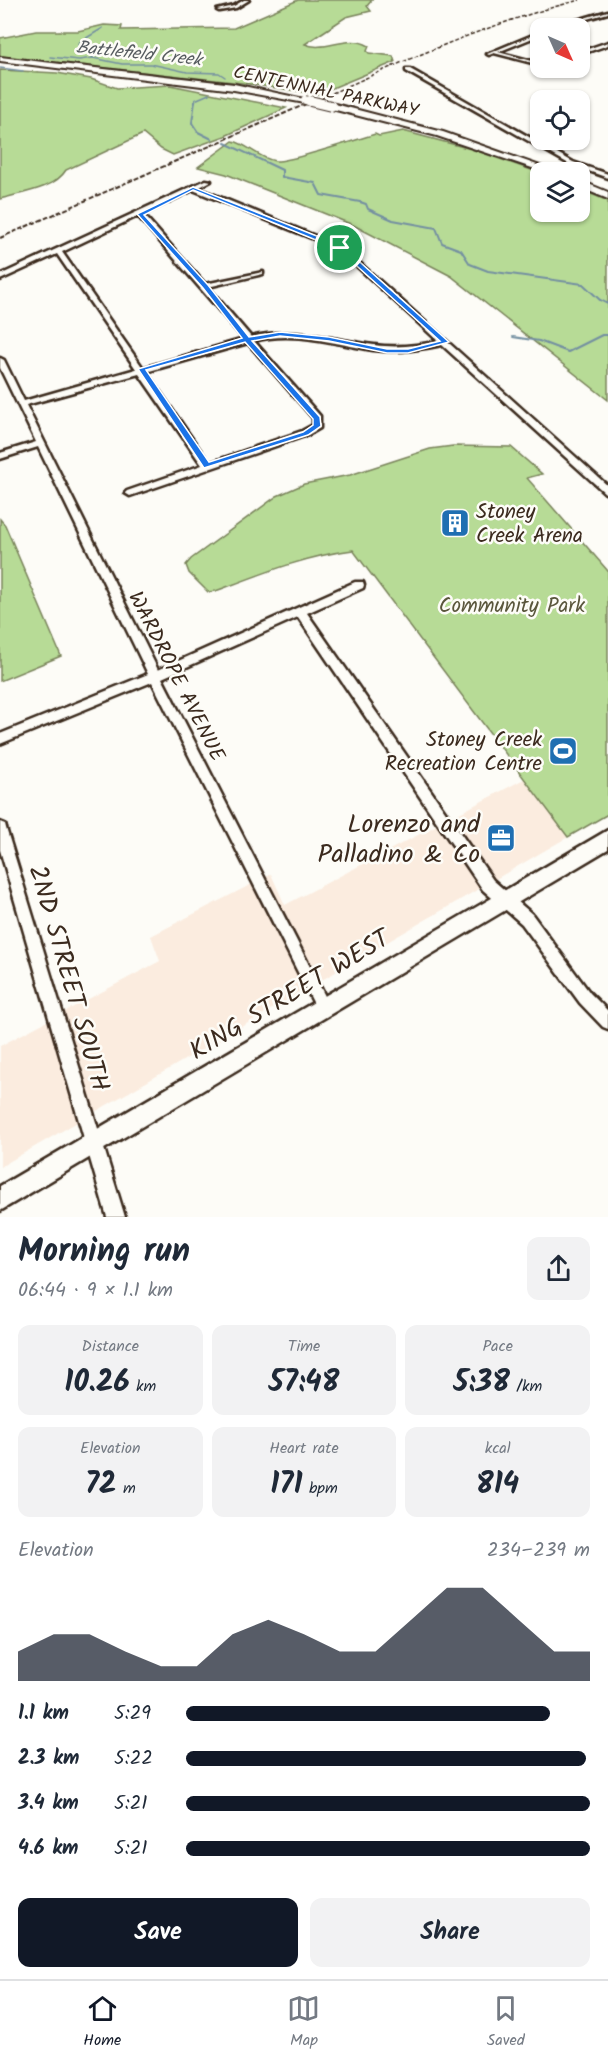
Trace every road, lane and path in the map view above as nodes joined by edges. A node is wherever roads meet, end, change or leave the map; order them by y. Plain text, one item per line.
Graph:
1 (247, 0) edge
2 (219, 10) dead end
3 (608, 12) edge
4 (597, 16) junction
5 (590, 18) edge
6 (608, 20) edge
7 (530, 37) edge
8 (608, 43) edge
9 (590, 50) edge
10 (0, 59) edge
11 (530, 62) edge
12 (408, 70) dead end
13 (530, 164) edge
14 (608, 176) edge
15 (208, 181) dead end
16 (193, 188) junction
17 (590, 188) edge
18 (608, 196) edge
19 (140, 214) junction
20 (59, 252) junction
21 (261, 273) dead end
22 (0, 278) edge
23 (205, 286) junction
24 (247, 339) junction
25 (445, 342) junction
26 (0, 360) edge
27 (142, 369) junction
28 (22, 404) junction
29 (40, 444) junction
30 (0, 456) edge
31 (207, 466) junction
32 (608, 491) edge
33 (130, 493) dead end
34 (359, 585) dead end
35 (301, 612) junction
36 (155, 676) junction
37 (0, 739) edge
38 (0, 828) edge
39 (608, 839) edge
40 (504, 900) junction
41 (323, 1007) junction
42 (608, 1022) edge
43 (93, 1142) junction
44 (0, 1199) edge
45 (116, 1217) edge

1 - 2 street
3 - 4 street
4 - 5 street
4 - 6 street
7 - 11 street
8 - 9 street
10 - 13 main road, CENTENNIAL PARKWAY, bridge
12 - 14 street
15 - 16 street
16 - 19 street
16 - 25 street
17 - 18 main road
19 - 20 street
19 - 23 street
20 - 22 street
20 - 27 street
21 - 23 street
23 - 24 street
24 - 25 street
24 - 27 street
24 - 31 street
25 - 32 street
26 - 28 street, WARDROPE AVENUE
27 - 28 street
27 - 31 street
28 - 29 street, WARDROPE AVENUE
29 - 30 street
29 - 36 street, WARDROPE AVENUE
31 - 33 street
34 - 35 street
35 - 36 street
35 - 40 street
36 - 37 street
36 - 41 street, WARDROPE AVENUE
38 - 43 street, 2ND STREET SOUTH
39 - 40 main road, KING STREET WEST
40 - 41 main road, KING STREET WEST
40 - 42 street
41 - 43 main road, KING STREET WEST
43 - 44 main road, KING STREET WEST
43 - 45 street, 2ND STREET SOUTH

